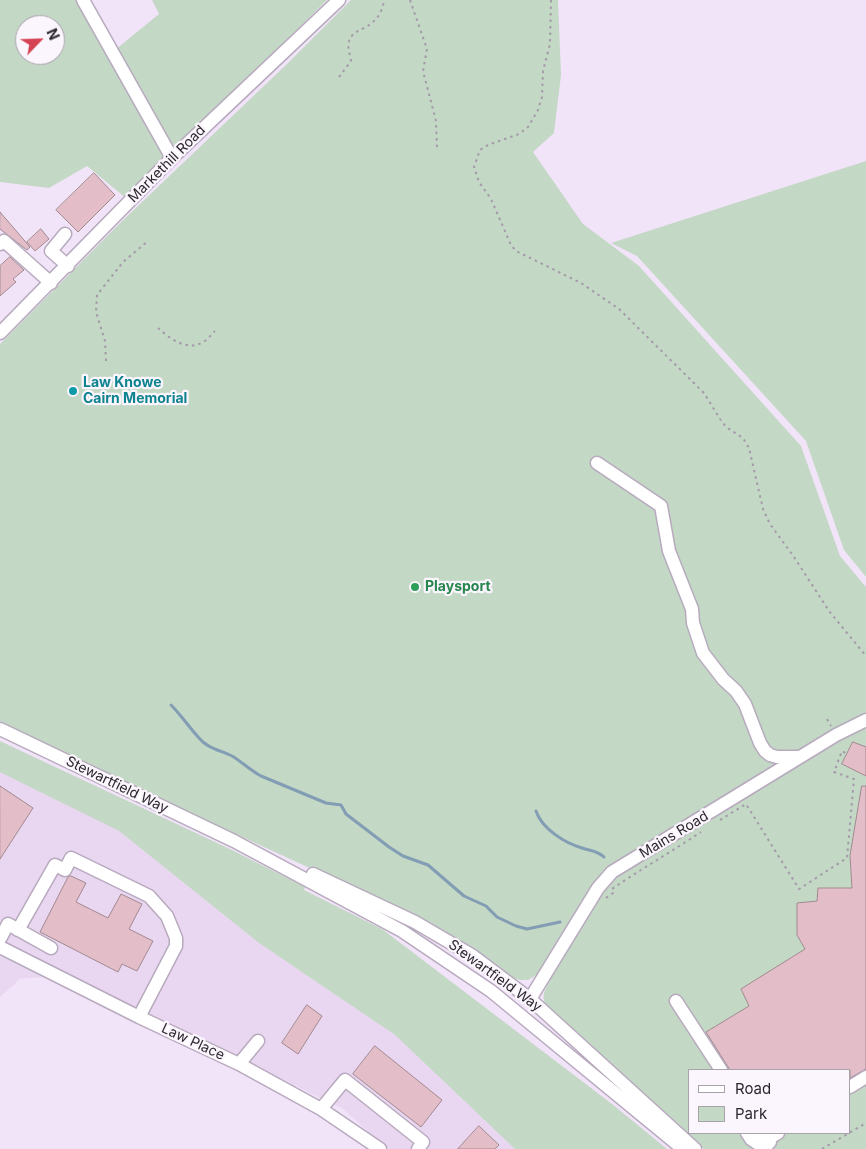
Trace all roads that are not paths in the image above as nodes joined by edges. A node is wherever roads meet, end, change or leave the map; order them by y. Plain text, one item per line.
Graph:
1 (83, 0) edge
2 (339, 0) edge
3 (172, 158) junction
4 (65, 234) dead end
5 (0, 244) edge
6 (68, 266) junction
7 (51, 283) junction
8 (0, 333) edge
9 (597, 463) dead end
10 (866, 720) edge
11 (0, 729) edge
12 (799, 757) junction
13 (234, 841) junction
14 (18, 930) junction
15 (1, 934) edge
16 (0, 947) edge
17 (51, 948) dead end
18 (530, 999) junction
19 (676, 1001) dead end
20 (139, 1017) junction
21 (258, 1041) dead end
22 (240, 1064) junction
23 (720, 1069) edge
24 (866, 1077) edge
25 (851, 1086) edge
26 (321, 1109) junction
27 (748, 1134) edge
28 (769, 1135) edge
29 (380, 1149) edge
30 (418, 1149) edge
31 (683, 1149) edge
32 (695, 1149) edge

1 - 3 street
2 - 3 street, Markethill Road
3 - 6 street, Markethill Road
4 - 6 street
5 - 7 street
6 - 7 street, Markethill Road
7 - 8 street, Markethill Road
9 - 12 street
10 - 12 street, Mains Road
11 - 13 street, Stewartfield Way
12 - 18 street, Mains Road
13 - 18 street, Stewartfield Way
13 - 31 street, Stewartfield Way
14 - 15 street
14 - 17 street
14 - 20 street
16 - 20 street, Law Place
18 - 32 street, Stewartfield Way
19 - 23 street
20 - 22 street, Law Place
21 - 22 street
22 - 26 street, Law Place
24 - 25 street
26 - 29 street, Law Place
26 - 30 street
27 - 28 street

